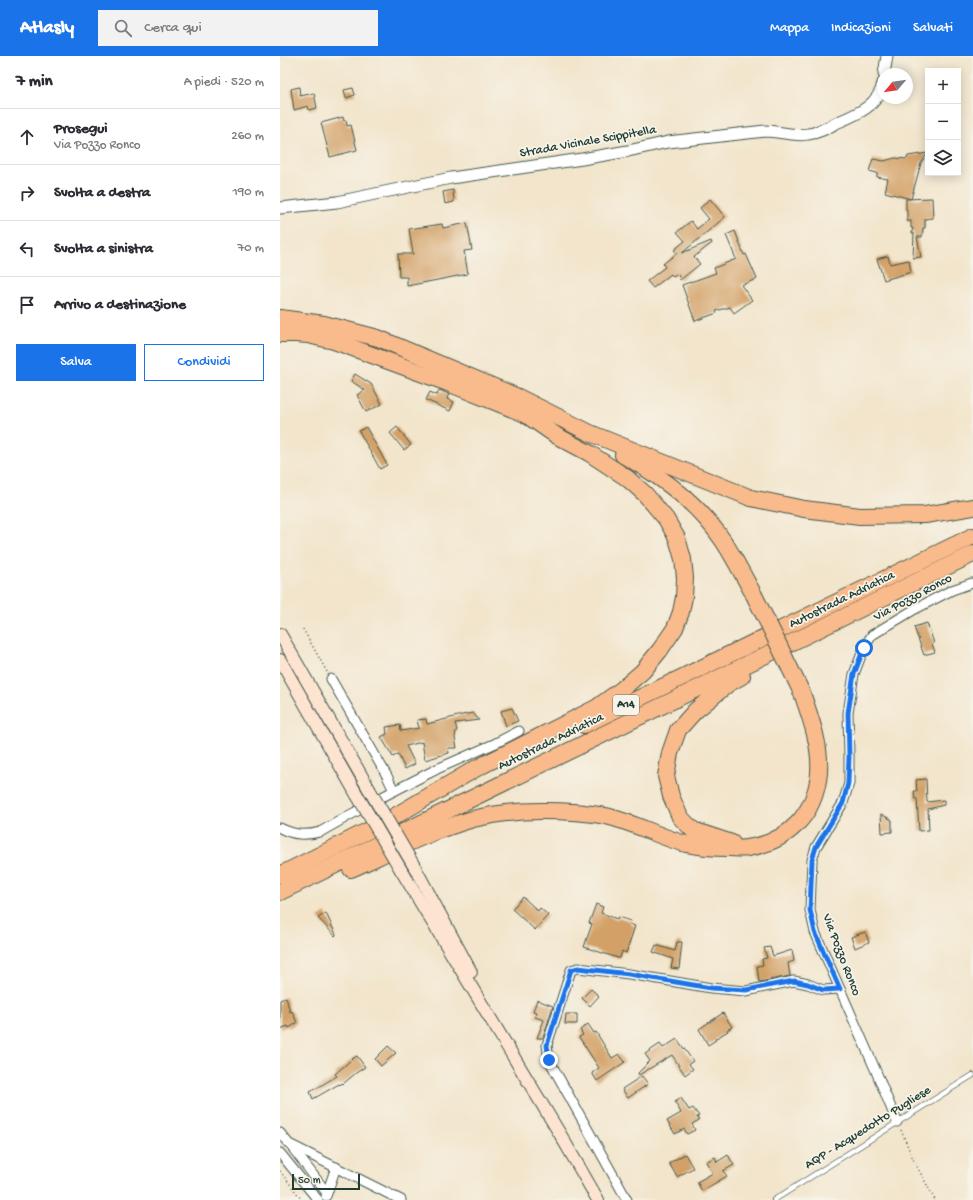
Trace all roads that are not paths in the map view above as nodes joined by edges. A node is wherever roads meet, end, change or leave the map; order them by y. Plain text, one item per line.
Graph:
1 (886, 56) edge
2 (885, 68) edge
3 (877, 96) edge
4 (280, 208) edge
5 (280, 318) edge
6 (282, 334) edge
7 (518, 397) junction
8 (525, 414) junction
9 (587, 437) junction
10 (973, 507) edge
11 (973, 536) edge
12 (973, 554) edge
13 (972, 583) edge
14 (907, 587) junction
15 (280, 634) edge
16 (280, 660) edge
17 (331, 679) road end
18 (519, 731) dead end
19 (394, 791) junction
20 (390, 819) junction
21 (280, 828) edge
22 (747, 848) junction
23 (280, 875) edge
24 (280, 892) edge
25 (280, 900) edge
26 (840, 989) junction
27 (973, 1075) edge
28 (897, 1122) junction
29 (280, 1133) edge
30 (560, 1134) junction
31 (289, 1144) junction
32 (280, 1153) edge
33 (336, 1167) junction
34 (324, 1196) edge
35 (318, 1200) edge
36 (401, 1200) edge
37 (598, 1200) edge
38 (627, 1200) edge
39 (774, 1200) edge

1 - 2 street
3 - 4 street, Strada Vicinale Scippitella
5 - 7 highway
6 - 8 highway
7 - 9 highway
7 - 10 highway
8 - 9 highway
8 - 20 highway
9 - 22 highway, bridge
11 - 20 highway, Autostrada Adriatica / A14
12 - 14 highway, Autostrada Adriatica / A14
13 - 26 street, Via Pozzo Ronco
14 - 22 highway
14 - 24 highway, Autostrada Adriatica / A14
15 - 30 main road, bridge
16 - 30 main road, bridge
17 - 19 street
18 - 19 street
19 - 21 street
20 - 23 highway, Autostrada Adriatica / A14
22 - 25 highway
26 - 28 street, Via Pozzo Ronco
26 - 38 street
27 - 28 lane, AQP - Acquedotto Pugliese
28 - 39 lane, AQP - Acquedotto Pugliese
29 - 31 street
30 - 37 main road
31 - 33 street
31 - 34 street
32 - 35 street
33 - 34 street
33 - 36 street

